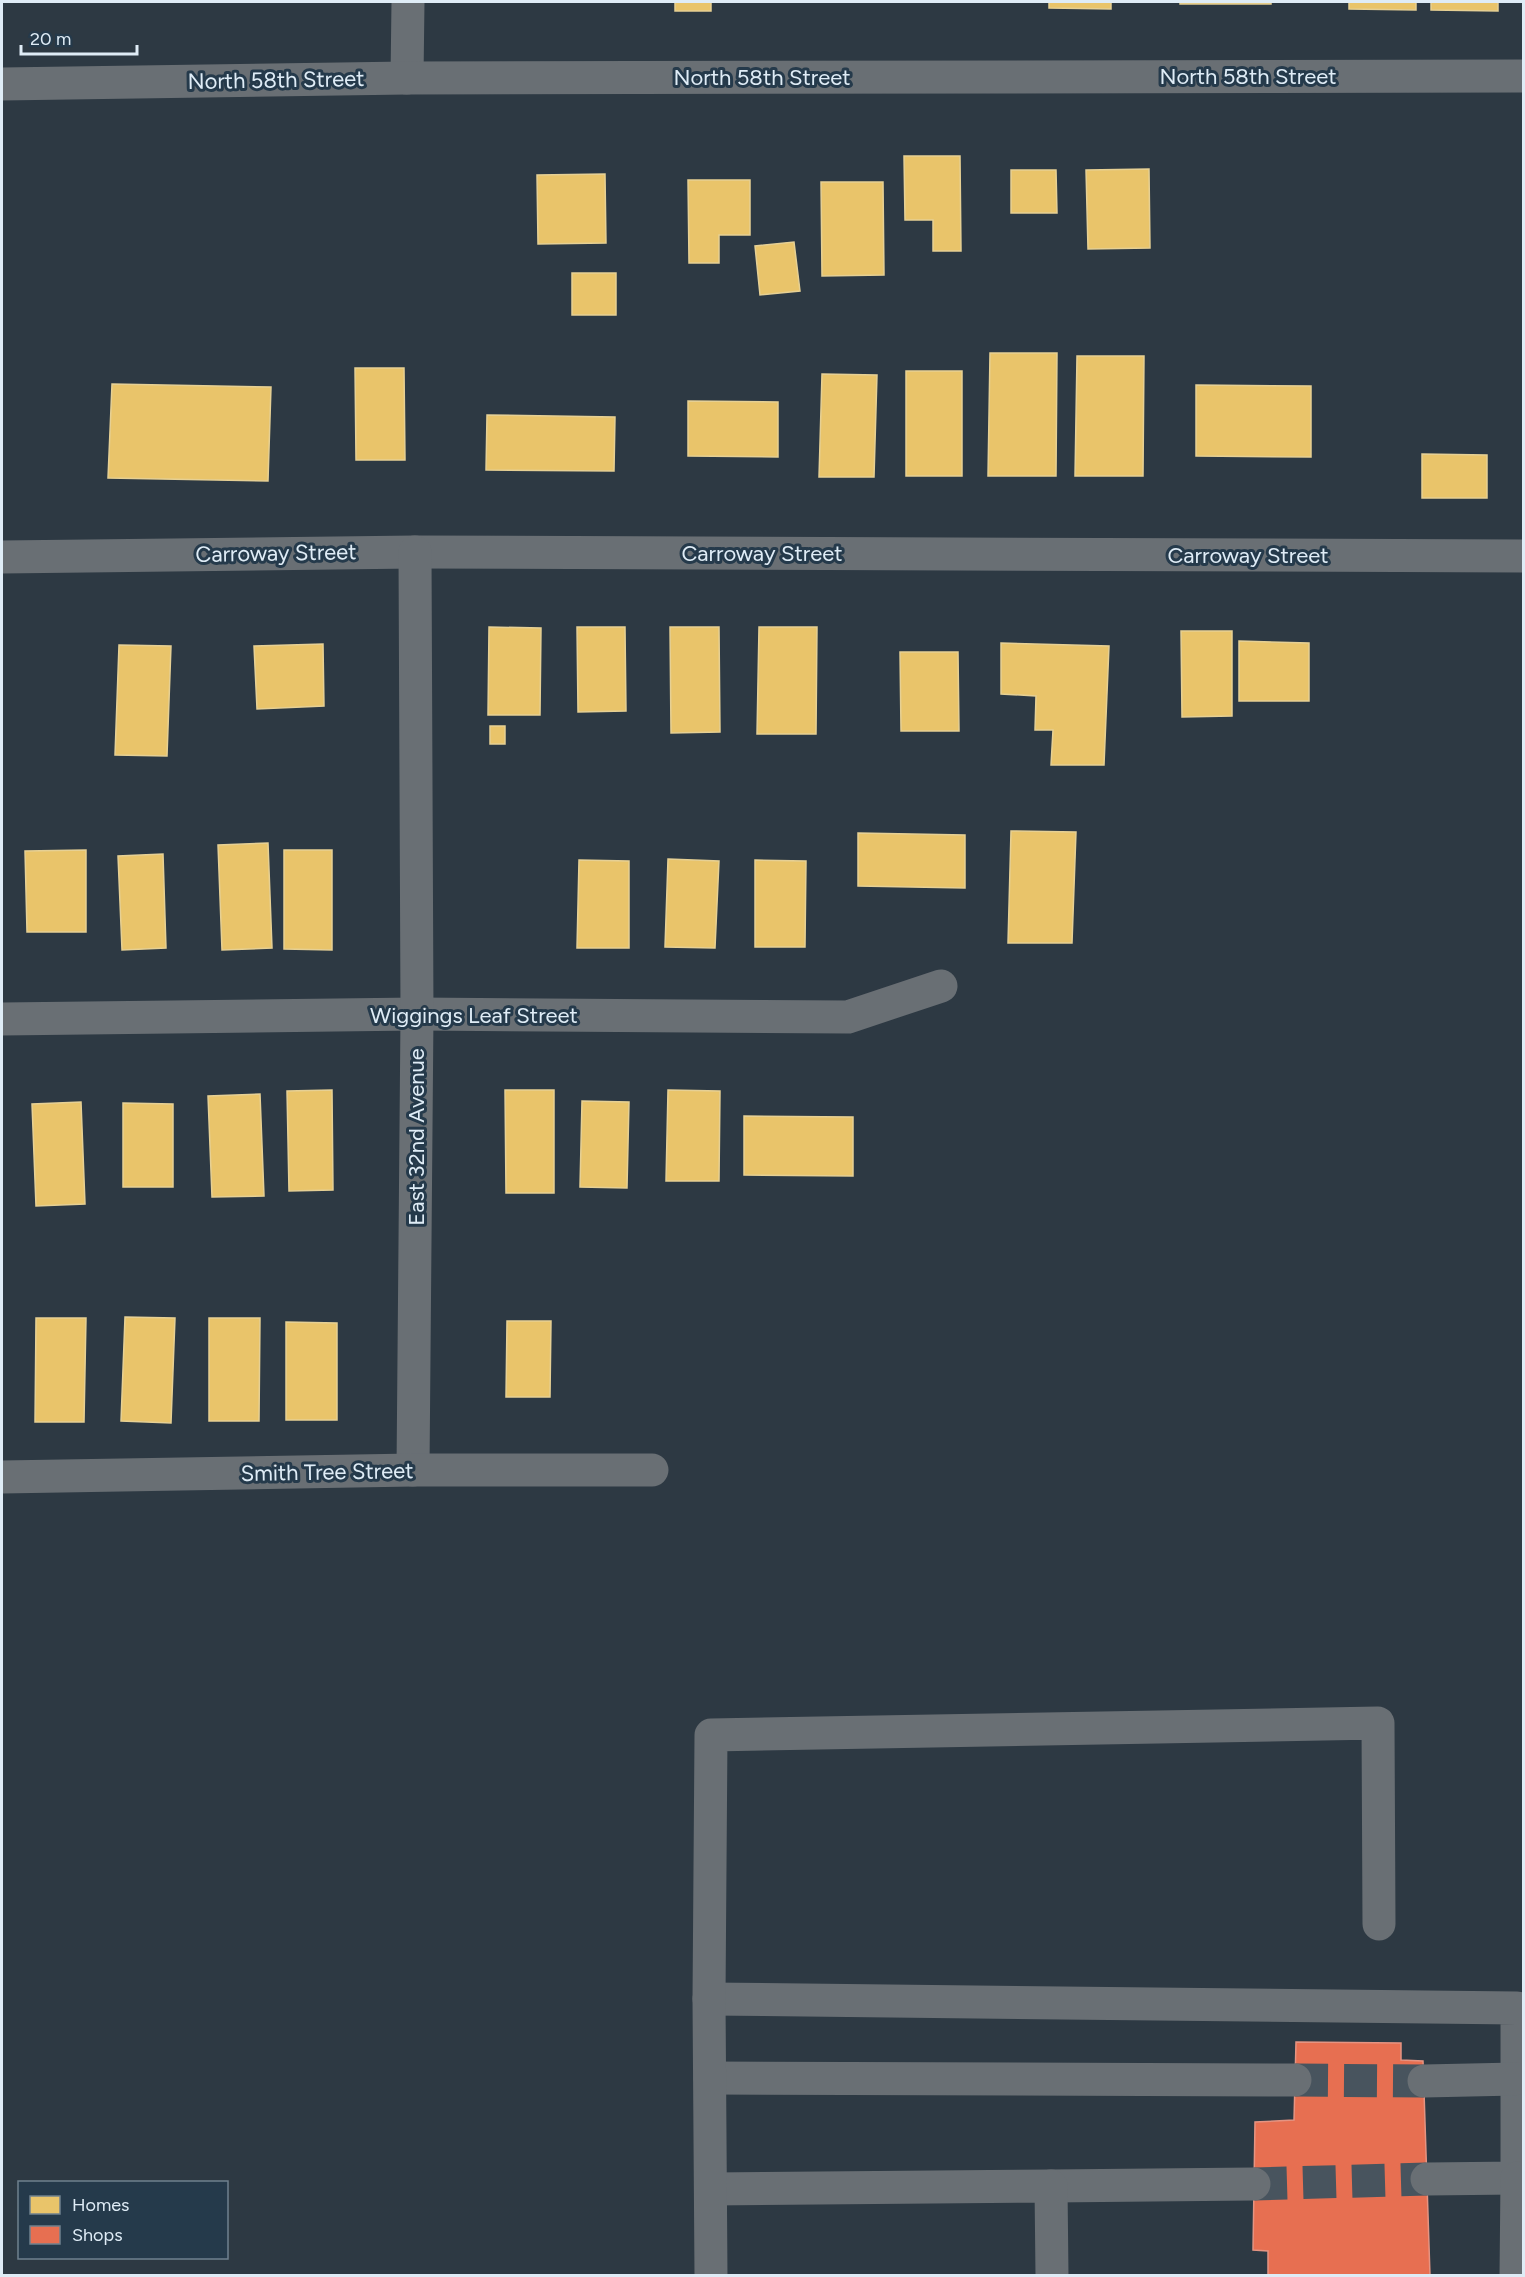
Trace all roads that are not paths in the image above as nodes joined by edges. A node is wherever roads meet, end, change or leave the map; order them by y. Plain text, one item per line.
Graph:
1 (408, 2) edge
2 (1524, 76) edge
3 (407, 78) junction
4 (2, 84) edge
5 (415, 552) junction
6 (1524, 556) edge
7 (2, 557) edge
8 (941, 987) dead end
9 (417, 1014) junction
10 (2, 1019) edge
11 (413, 1470) junction
12 (652, 1470) dead end
13 (2, 1477) edge
14 (1379, 1924) dead end
15 (709, 1999) junction
16 (710, 2078) junction
17 (1516, 2079) junction
18 (1295, 2080) tunnel mouth
19 (1424, 2081) tunnel mouth
20 (1427, 2179) tunnel mouth
21 (1520, 2179) edge
22 (1254, 2184) tunnel mouth
23 (1051, 2186) junction
24 (711, 2189) junction
25 (711, 2276) edge
26 (1052, 2276) edge
27 (1516, 2276) edge

1 - 3 street
2 - 3 street, North 58th Street
3 - 4 street, North 58th Street
5 - 6 street, Carroway Street
5 - 7 street, Carroway Street
5 - 9 street, East 32nd Avenue
8 - 9 street, Wiggings Leaf Street
9 - 10 street, Wiggings Leaf Street
9 - 11 street, East 32nd Avenue
11 - 12 street, Smith Tree Street
11 - 13 street, Smith Tree Street
14 - 15 street
15 - 16 street
15 - 17 street
16 - 18 street
16 - 24 street
17 - 19 street
17 - 21 street
20 - 21 street
21 - 27 street
22 - 23 street
23 - 24 street
23 - 26 street
24 - 25 street

